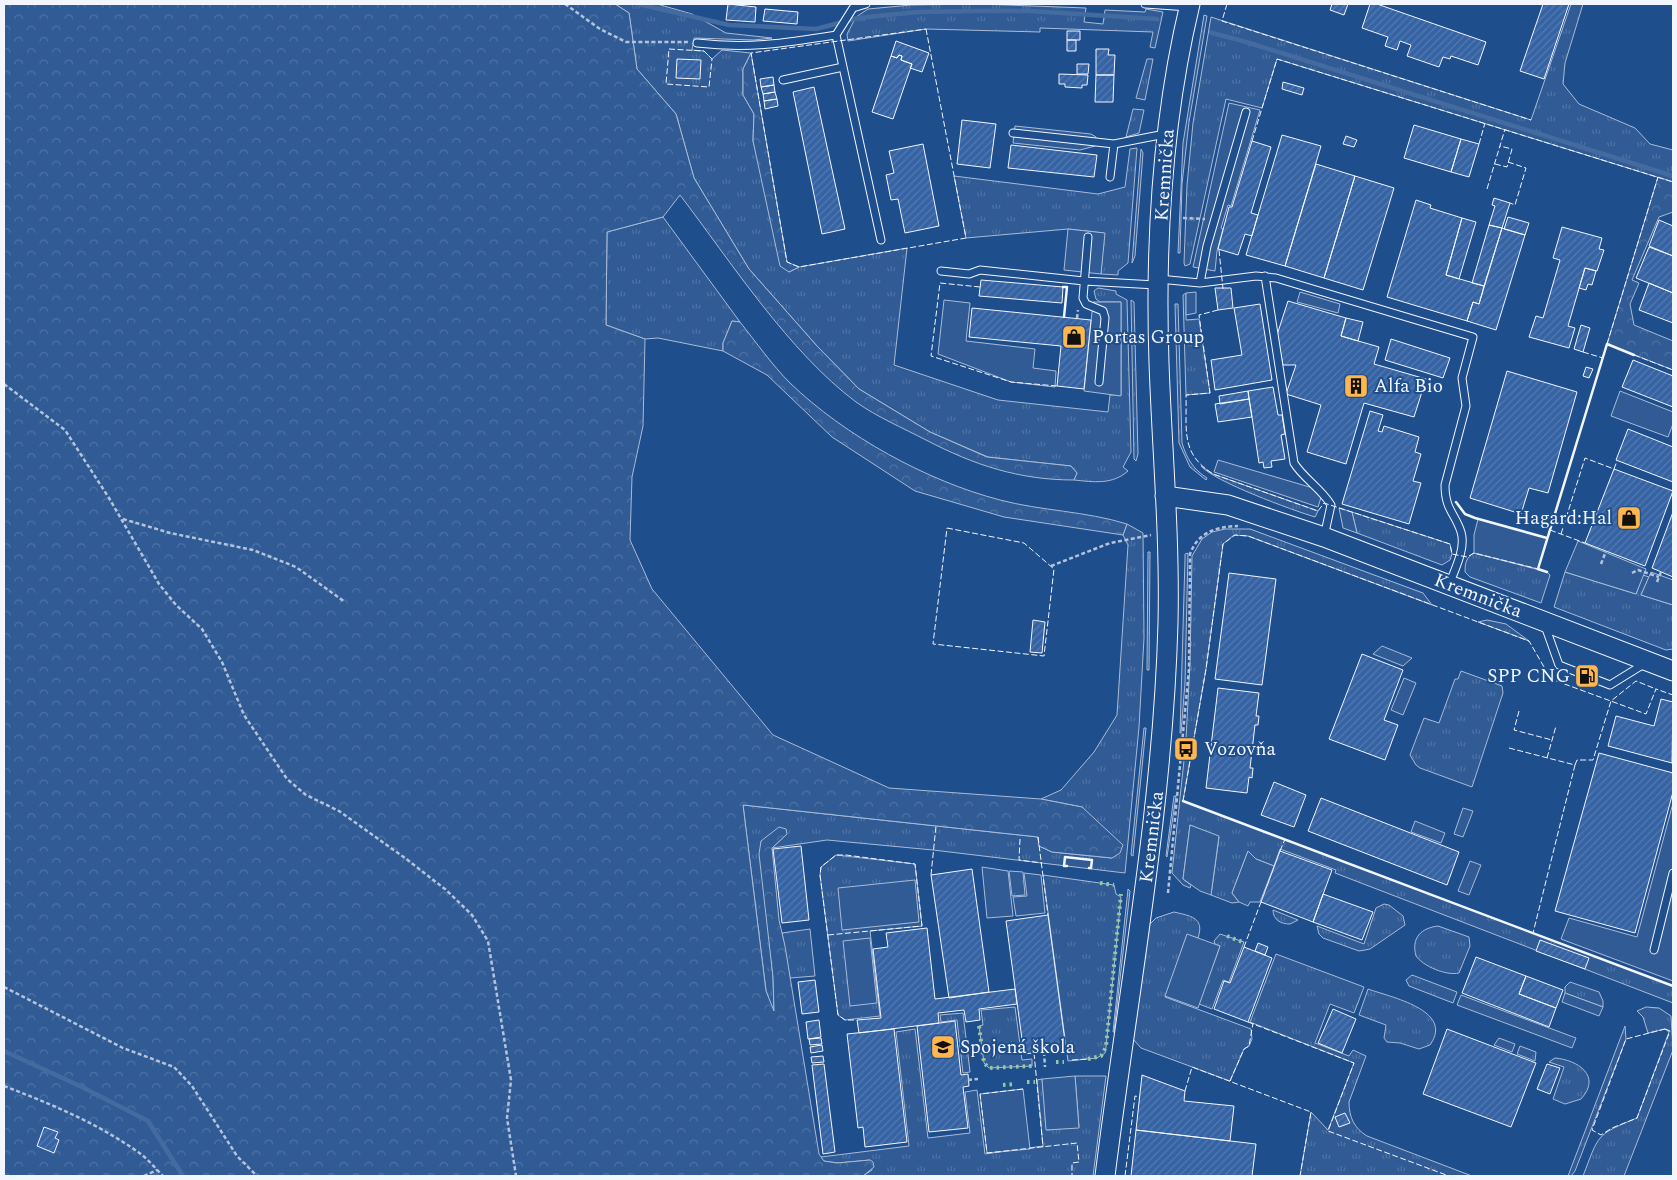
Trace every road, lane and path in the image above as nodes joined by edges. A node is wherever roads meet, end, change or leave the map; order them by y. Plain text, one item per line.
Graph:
1 (565, 4) edge
2 (866, 4) edge
3 (1145, 4) edge
4 (1190, 5) edge
5 (836, 35) junction
6 (697, 43) joint
7 (843, 67) junction
8 (782, 80) dead end
9 (1246, 112) dead end
10 (1013, 133) dead end
11 (1168, 133) junction
12 (1114, 144) junction
13 (1110, 177) dead end
14 (1183, 218) dead end
15 (1214, 220) junction
16 (1088, 237) dead end
17 (881, 240) dead end
18 (941, 271) dead end
19 (1265, 276) junction
20 (1084, 281) junction
21 (1159, 282) junction
22 (1202, 282) junction
23 (1099, 382) dead end
24 (4, 384) edge
25 (1165, 496) junction
26 (122, 519) junction
27 (1243, 526) dead end
28 (1167, 530) junction
29 (1324, 537) junction
30 (1606, 551) dead end
31 (1601, 564) dead end
32 (1051, 566) dead end
33 (1661, 572) dead end
34 (1632, 574) dead end
35 (1659, 577) junction
36 (1657, 582) dead end
37 (1449, 585) junction
38 (345, 602) dead end
39 (1543, 621) junction
40 (1649, 661) junction
41 (1673, 671) edge
42 (1673, 873) edge
43 (1168, 893) dead end
44 (1654, 950) dead end
45 (4, 987) edge
46 (1044, 1052) dead end
47 (1045, 1066) dead end
48 (978, 1079) dead end
49 (968, 1080) dead end
50 (4, 1086) edge
51 (157, 1170) junction
52 (144, 1176) edge
53 (163, 1176) edge
54 (257, 1176) edge
55 (516, 1176) edge
56 (1106, 1176) edge

1 - 6 path
2 - 5 lane
3 - 4 lane
4 - 11 main road, Kremnička
5 - 6 lane
5 - 7 lane
7 - 8 lane
7 - 17 lane
9 - 15 lane
10 - 12 lane
11 - 12 lane
11 - 21 main road, Kremnička
12 - 13 lane
14 - 15 path
15 - 22 lane
16 - 20 lane
18 - 20 lane
19 - 22 lane
19 - 29 lane
19 - 37 lane
20 - 21 lane
20 - 23 lane
21 - 22 lane
21 - 25 main road, Kremnička
24 - 26 path
25 - 28 main road, Kremnička
25 - 29 main road, Kremnička
26 - 38 path
26 - 55 path
27 - 43 path
28 - 32 path
28 - 56 main road, Kremnička
29 - 37 main road, Kremnička
30 - 31 path
33 - 35 path
34 - 35 path
35 - 36 path
37 - 39 main road, Kremnička
39 - 40 main road, Kremnička
39 - 40 lane
40 - 41 main road, Kremnička
42 - 44 lane
45 - 54 path
46 - 47 path
48 - 49 path
50 - 51 path
51 - 52 path
51 - 53 path

